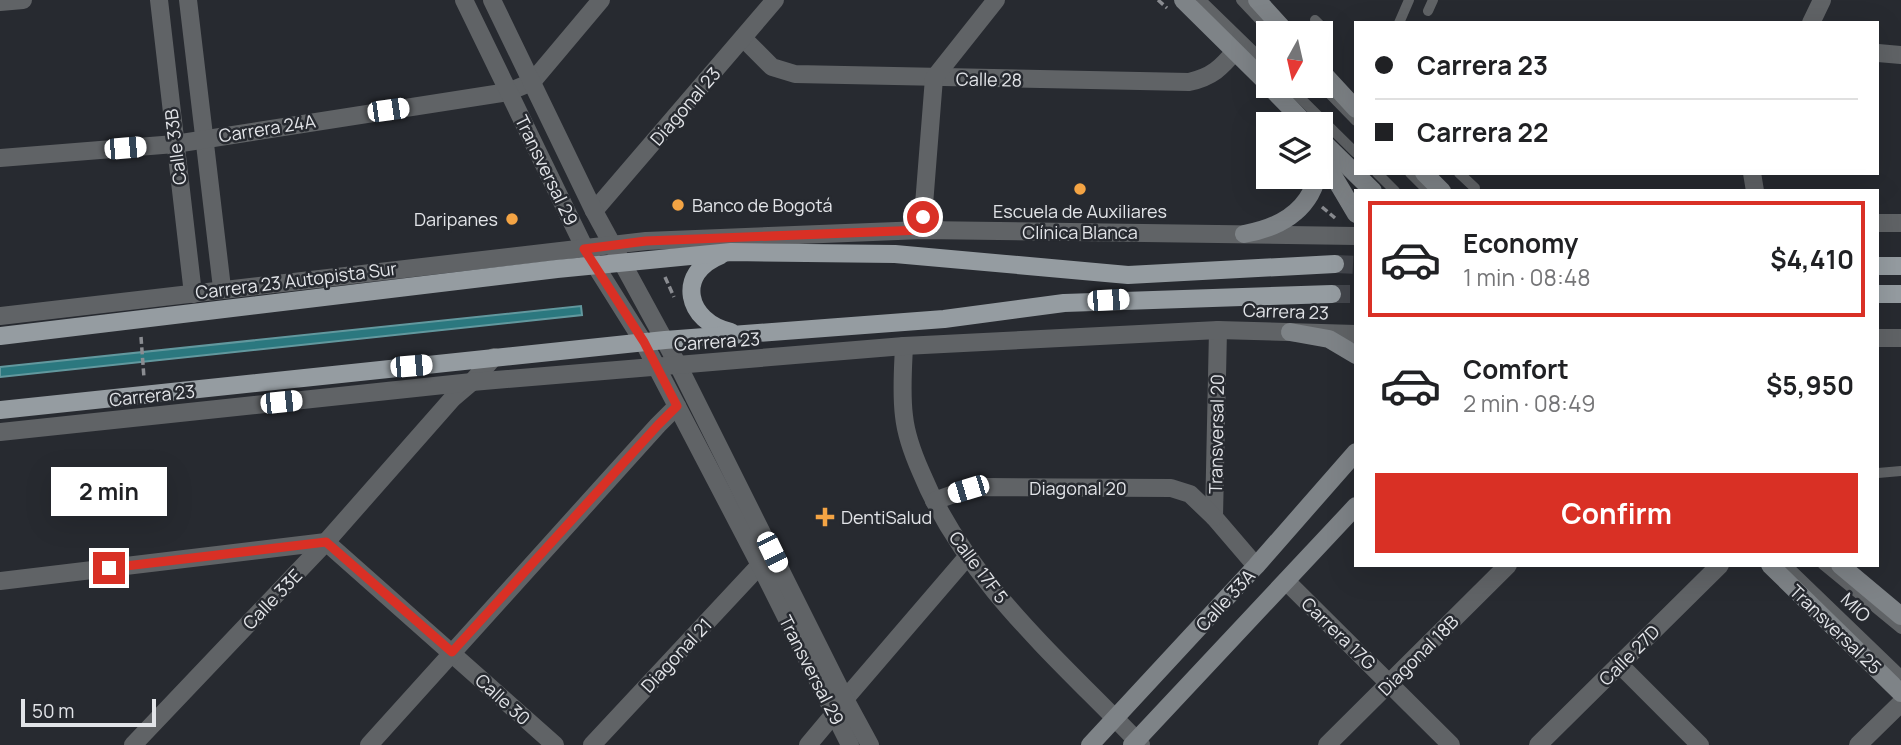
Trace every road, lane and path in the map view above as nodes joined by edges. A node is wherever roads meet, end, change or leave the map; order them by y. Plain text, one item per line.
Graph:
1 (23, 0) edge
2 (159, 0) edge
3 (188, 0) edge
4 (464, 0) edge
5 (492, 0) edge
6 (601, 0) edge
7 (775, 0) edge
8 (996, 0) edge
9 (1183, 0) edge
10 (1201, 0) edge
11 (1241, 0) edge
12 (1256, 0) edge
13 (1409, 0) edge
14 (1433, 0) edge
15 (1822, 0) edge
16 (0, 2) edge
17 (1428, 11) dead end
18 (1261, 21) edge
19 (1276, 21) edge
20 (1400, 21) edge
21 (1812, 21) edge
22 (743, 38) junction
23 (1236, 50) junction
24 (1879, 52) edge
25 (1256, 53) edge
26 (1901, 55) edge
27 (1256, 72) edge
28 (934, 78) junction
29 (532, 82) junction
30 (1334, 85) edge
31 (508, 92) junction
32 (1280, 98) edge
33 (1300, 98) edge
34 (1334, 98) edge
35 (1354, 107) edge
36 (1293, 112) edge
37 (1354, 119) edge
38 (204, 138) junction
39 (174, 144) junction
40 (1354, 151) edge
41 (1333, 152) edge
42 (0, 158) edge
43 (1354, 172) edge
44 (1333, 175) edge
45 (1357, 175) edge
46 (1379, 175) edge
47 (1412, 175) edge
48 (1426, 175) edge
49 (1461, 175) edge
50 (1475, 188) dead end
51 (1313, 189) edge
52 (1371, 189) edge
53 (1393, 189) edge
54 (1426, 189) edge
55 (1440, 189) edge
56 (594, 211) junction
57 (1354, 211) edge
58 (1879, 222) edge
59 (1901, 223) edge
60 (922, 230) junction
61 (1244, 234) junction
62 (1354, 236) edge
63 (612, 244) junction
64 (584, 249) junction
65 (731, 252) junction
66 (623, 264) junction
67 (1335, 264) tunnel mouth
68 (597, 266) junction
69 (1879, 266) edge
70 (1901, 266) edge
71 (222, 288) junction
72 (1901, 293) edge
73 (193, 294) junction
74 (1332, 294) tunnel mouth
75 (1879, 294) edge
76 (0, 316) edge
77 (1218, 330) junction
78 (1290, 332) junction
79 (736, 333) junction
80 (1354, 334) edge
81 (0, 336) edge
82 (1879, 338) edge
83 (1901, 338) edge
84 (665, 340) junction
85 (644, 342) junction
86 (141, 343) dead end
87 (904, 346) junction
88 (1354, 354) edge
89 (494, 357) junction
90 (678, 365) junction
91 (656, 366) junction
92 (143, 373) dead end
93 (471, 383) junction
94 (677, 406) junction
95 (0, 410) edge
96 (0, 432) edge
97 (1354, 454) edge
98 (1901, 471) edge
99 (1879, 473) edge
100 (934, 501) junction
101 (1354, 508) edge
102 (1214, 517) junction
103 (326, 542) junction
104 (967, 557) junction
105 (760, 565) junction
106 (1256, 566) junction
107 (1506, 567) edge
108 (1718, 567) edge
109 (1772, 567) edge
110 (1789, 567) edge
111 (1825, 567) edge
112 (1842, 567) edge
113 (0, 581) edge
114 (1286, 581) junction
115 (1901, 615) edge
116 (1901, 629) edge
117 (452, 652) junction
118 (1619, 664) junction
119 (1901, 675) edge
120 (1390, 684) junction
121 (1901, 693) edge
122 (845, 699) junction
123 (1901, 703) edge
124 (834, 714) junction
125 (1114, 719) junction
126 (1136, 743) edge
127 (133, 745) edge
128 (369, 745) edge
129 (555, 745) edge
130 (592, 745) edge
131 (808, 745) edge
132 (850, 745) edge
133 (870, 745) edge
134 (1090, 745) edge
135 (1327, 745) edge
136 (1451, 745) edge
137 (1538, 745) edge
138 (1700, 745) edge
139 (1858, 745) edge

1 - 16 street
2 - 39 street, Calle 33B
3 - 38 street, Calle 33B
4 - 31 street, Transversal 29
5 - 29 street, Transversal 29
6 - 29 street
7 - 22 street, Diagonal 23
8 - 28 street
9 - 23 main road
10 - 25 lane
11 - 18 lane
12 - 19 main road
13 - 20 lane
14 - 17 lane
15 - 21 street
22 - 28 street, Calle 28
22 - 56 street, Diagonal 23
23 - 27 main road
23 - 28 street, Calle 28
24 - 26 street
28 - 60 street
29 - 31 street, Carrera 24A
29 - 56 street, Transversal 29
30 - 35 main road
31 - 38 street, Carrera 24A
31 - 64 street, Transversal 29
32 - 36 main road
33 - 40 lane
34 - 37 lane
38 - 39 street, Carrera 24A
38 - 71 street, Calle 33B
39 - 42 street, Carrera 24A
39 - 73 street, Calle 33B
41 - 43 main road
44 - 57 main road
45 - 52 main road
46 - 53 lane
47 - 54 lane
48 - 55 main road
49 - 50 lane
51 - 61 main road
56 - 63 street, Transversal 29
58 - 59 street
60 - 61 street
60 - 63 street
61 - 62 street
63 - 64 street
63 - 66 street, Transversal 29
64 - 68 street, Transversal 29
64 - 71 street
65 - 66 main road
65 - 67 main road
65 - 79 main road
66 - 68 main road
66 - 84 street, Transversal 29
68 - 81 main road, Carrera 23 Autopista Sur
68 - 85 street, Transversal 29
69 - 70 main road
71 - 73 street
72 - 75 main road
73 - 76 street
74 - 79 main road, Carrera 23
77 - 78 street, Carrera 23
77 - 87 street, Carrera 23
77 - 102 street, Transversal 20
78 - 80 street, Carrera 23
78 - 88 main road
79 - 84 main road, Carrera 23
82 - 83 street
84 - 85 main road
84 - 90 street, Transversal 29
85 - 89 main road
85 - 91 street, Transversal 29
86 - 92 path
87 - 90 street, Carrera 23
87 - 100 street, Calle 17F 5
89 - 93 street, Calle 33E
89 - 95 main road
90 - 91 street, Carrera 23
90 - 122 street, Transversal 29
91 - 93 street, Carrera 23
91 - 94 street, Transversal 29
93 - 96 street, Carrera 23
93 - 103 street, Calle 33E
94 - 105 street, Transversal 29
94 - 117 street
97 - 106 main road, Calle 33A
98 - 99 lane
100 - 102 street, Diagonal 20
100 - 104 street, Calle 17F 5
101 - 114 main road, Calle 33A
102 - 106 street, Transversal 20
103 - 113 street
103 - 117 street, Calle 30
103 - 127 street, Calle 33E
104 - 122 street
104 - 125 street, Calle 17F 5
105 - 124 street, Transversal 29
105 - 130 street, Diagonal 21
106 - 125 main road, Calle 33A
107 - 120 street, Diagonal 18B
108 - 118 street, Calle 27D
109 - 121 main road, Transversal 25
110 - 119 lane, MIO
111 - 116 lane, MIO
112 - 115 main road
114 - 120 street, Carrera 17G
114 - 126 main road, Calle 33A
117 - 128 street
117 - 129 street, Calle 30
118 - 137 street, Calle 27D
118 - 138 street
120 - 135 street, Diagonal 18B
120 - 136 street, Carrera 17G
122 - 133 street, Transversal 29
123 - 139 street
124 - 131 street
124 - 132 street, Transversal 29
125 - 126 street, Calle 17F 5
125 - 134 main road, Calle 33A

